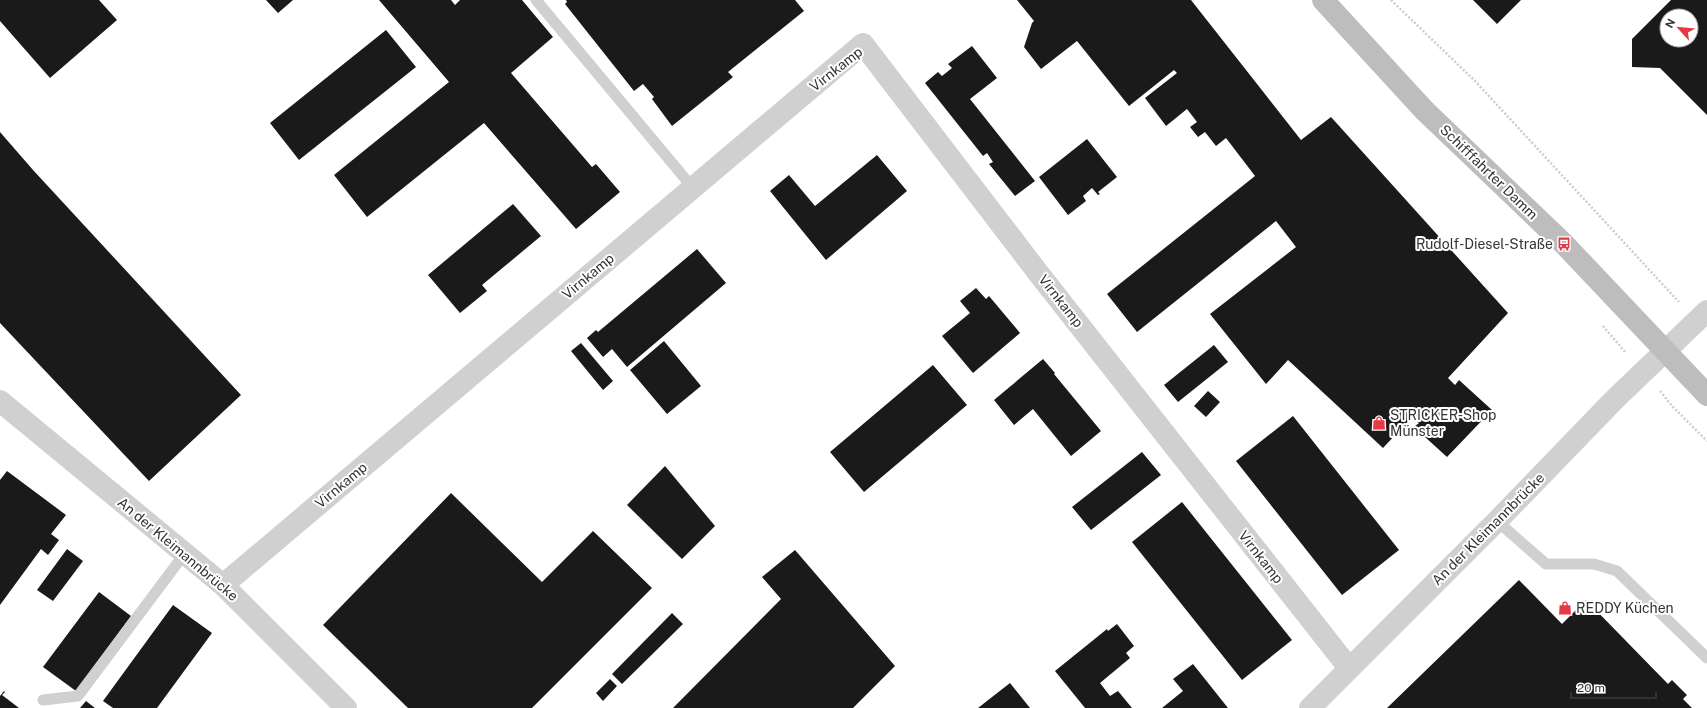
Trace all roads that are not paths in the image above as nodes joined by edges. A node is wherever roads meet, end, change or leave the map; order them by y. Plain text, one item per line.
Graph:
1 (536, 0) edge
2 (1323, 0) edge
3 (693, 188) junction
4 (1702, 316) edge
5 (1666, 350) junction
6 (1707, 395) edge
7 (0, 401) edge
8 (1497, 520) junction
9 (185, 553) junction
10 (223, 585) junction
11 (1707, 658) edge
12 (1348, 668) junction
13 (43, 700) dead end
14 (346, 708) edge
15 (1310, 708) edge

1 - 3 lane
2 - 5 main road, Schifffahrter Damm
3 - 10 street, Virnkamp
3 - 12 street, Virnkamp
4 - 5 street
5 - 6 main road, Schifffahrter Damm
5 - 8 street, An der Kleimannbrücke
7 - 9 street, An der Kleimannbrücke
8 - 11 lane
8 - 12 street, An der Kleimannbrücke
9 - 10 street, An der Kleimannbrücke
9 - 13 lane
10 - 14 street, An der Kleimannbrücke
12 - 15 street, An der Kleimannbrücke

